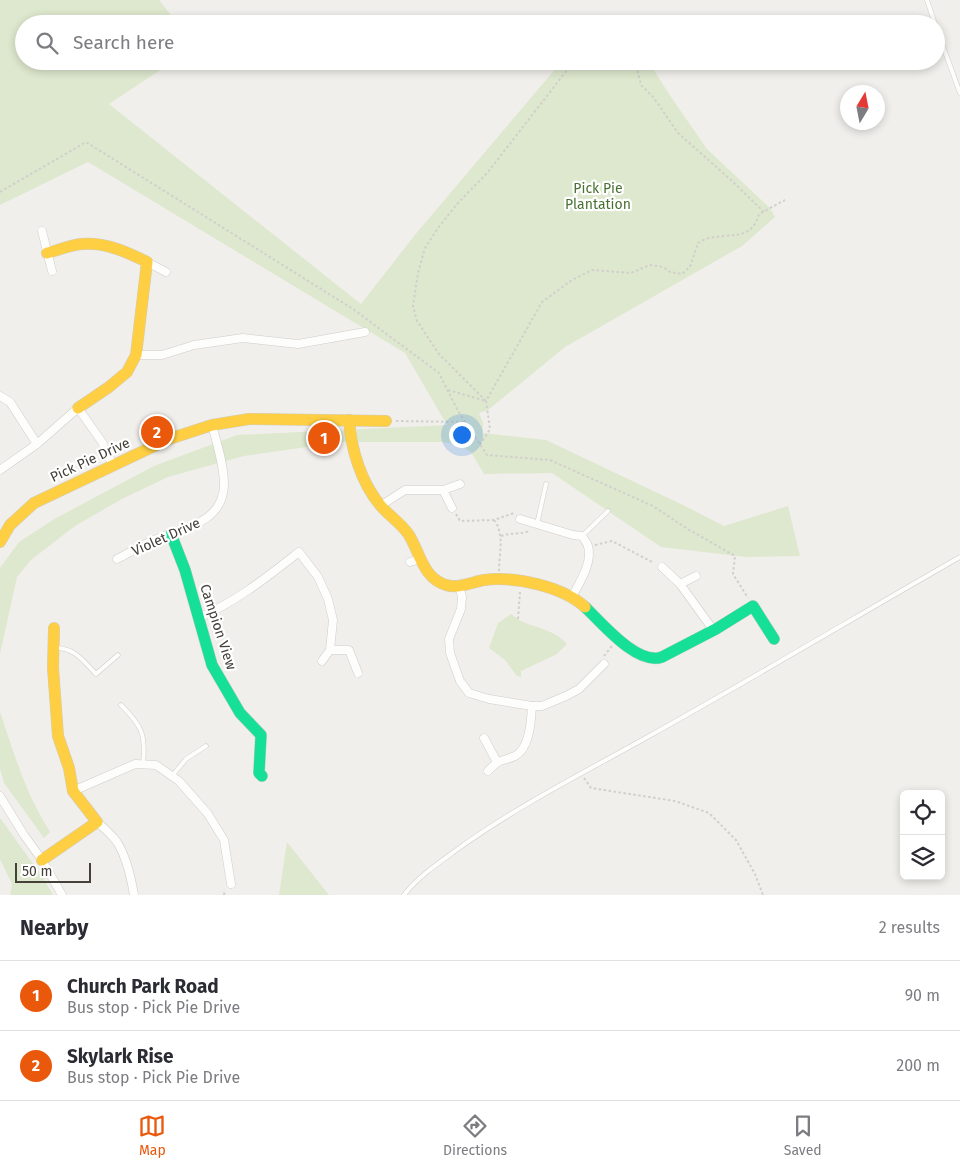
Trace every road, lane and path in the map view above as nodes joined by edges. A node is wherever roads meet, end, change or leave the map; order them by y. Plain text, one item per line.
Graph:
1 (926, 0) edge
2 (932, 15) edge
3 (945, 50) edge
4 (567, 70) edge
5 (637, 70) edge
6 (960, 93) edge
7 (0, 192) edge
8 (785, 200) dead end
9 (764, 212) junction
10 (42, 231) dead end
11 (47, 253) junction
12 (147, 262) junction
13 (52, 271) dead end
14 (166, 272) dead end
15 (365, 332) dead end
16 (136, 355) junction
17 (447, 390) junction
18 (0, 396) edge
19 (486, 401) junction
20 (78, 408) junction
21 (349, 420) junction
22 (386, 421) joint
23 (466, 422) junction
24 (212, 424) junction
25 (37, 444) junction
26 (480, 445) junction
27 (113, 466) junction
28 (0, 470) edge
29 (460, 484) dead end
30 (546, 484) dead end
31 (444, 490) junction
32 (380, 506) junction
33 (452, 508) joint
34 (608, 511) dead end
35 (520, 519) joint
36 (494, 520) junction
37 (537, 524) junction
38 (171, 534) junction
39 (501, 536) junction
40 (582, 536) junction
41 (0, 542) edge
42 (588, 547) junction
43 (960, 557) edge
44 (116, 559) dead end
45 (662, 568) joint
46 (696, 576) dead end
47 (499, 579) junction
48 (520, 582) junction
49 (680, 584) junction
50 (458, 585) junction
51 (572, 596) junction
52 (753, 606) junction
53 (198, 618) junction
54 (518, 619) dead end
55 (54, 628) dead end
56 (714, 631) junction
57 (618, 638) junction
58 (774, 639) dead end
59 (54, 648) junction
60 (330, 650) junction
61 (118, 655) dead end
62 (322, 661) dead end
63 (604, 664) joint
64 (358, 673) dead end
65 (121, 705) dead end
66 (532, 706) junction
67 (484, 738) dead end
68 (206, 746) dead end
69 (497, 762) junction
70 (143, 764) junction
71 (488, 770) dead end
72 (581, 774) junction
73 (172, 776) junction
74 (262, 776) dead end
75 (73, 791) junction
76 (0, 796) edge
77 (97, 822) junction
78 (42, 860) junction
79 (231, 884) dead end
80 (62, 895) edge
81 (134, 895) edge
82 (404, 895) edge
83 (763, 895) edge

1 - 2 lane
3 - 6 lane
4 - 19 path
5 - 9 path
7 - 17 path
8 - 9 path
9 - 19 path
10 - 11 street
11 - 12 street
11 - 13 street
12 - 14 street
12 - 16 street
15 - 16 street
16 - 20 street
17 - 19 path
17 - 23 path
18 - 25 street
19 - 26 path
20 - 25 street
20 - 27 street
21 - 22 street, Pick Pie Drive
21 - 24 street, Pick Pie Drive
21 - 32 street
22 - 23 path
23 - 26 path
24 - 27 street, Pick Pie Drive
24 - 38 street, Violet Drive
25 - 28 street
26 - 52 path
27 - 41 street, Pick Pie Drive
29 - 31 street
30 - 37 lane
31 - 32 street
31 - 33 street
32 - 50 street
33 - 36 path
34 - 40 lane
35 - 36 path
35 - 37 street
36 - 39 path
37 - 39 path
37 - 40 street
38 - 44 street, Violet Drive
38 - 53 street, Campion View
39 - 47 path
40 - 42 street
42 - 45 path
42 - 51 street
43 - 72 lane
45 - 49 street
46 - 49 street
47 - 48 street
47 - 50 street
48 - 51 street
48 - 54 path
49 - 56 street
50 - 66 street
51 - 57 street
52 - 56 street
52 - 58 street
53 - 60 street
53 - 74 street, Campion View
55 - 59 street
56 - 57 street
57 - 63 path
59 - 61 lane
59 - 75 street
60 - 62 street
60 - 64 street
63 - 66 street
65 - 70 lane
66 - 69 street
67 - 69 street
68 - 73 lane
69 - 71 street
70 - 73 street
70 - 75 street
72 - 82 lane
72 - 83 path
73 - 79 street
75 - 77 street
76 - 78 street
77 - 78 street
77 - 81 street
78 - 80 street

